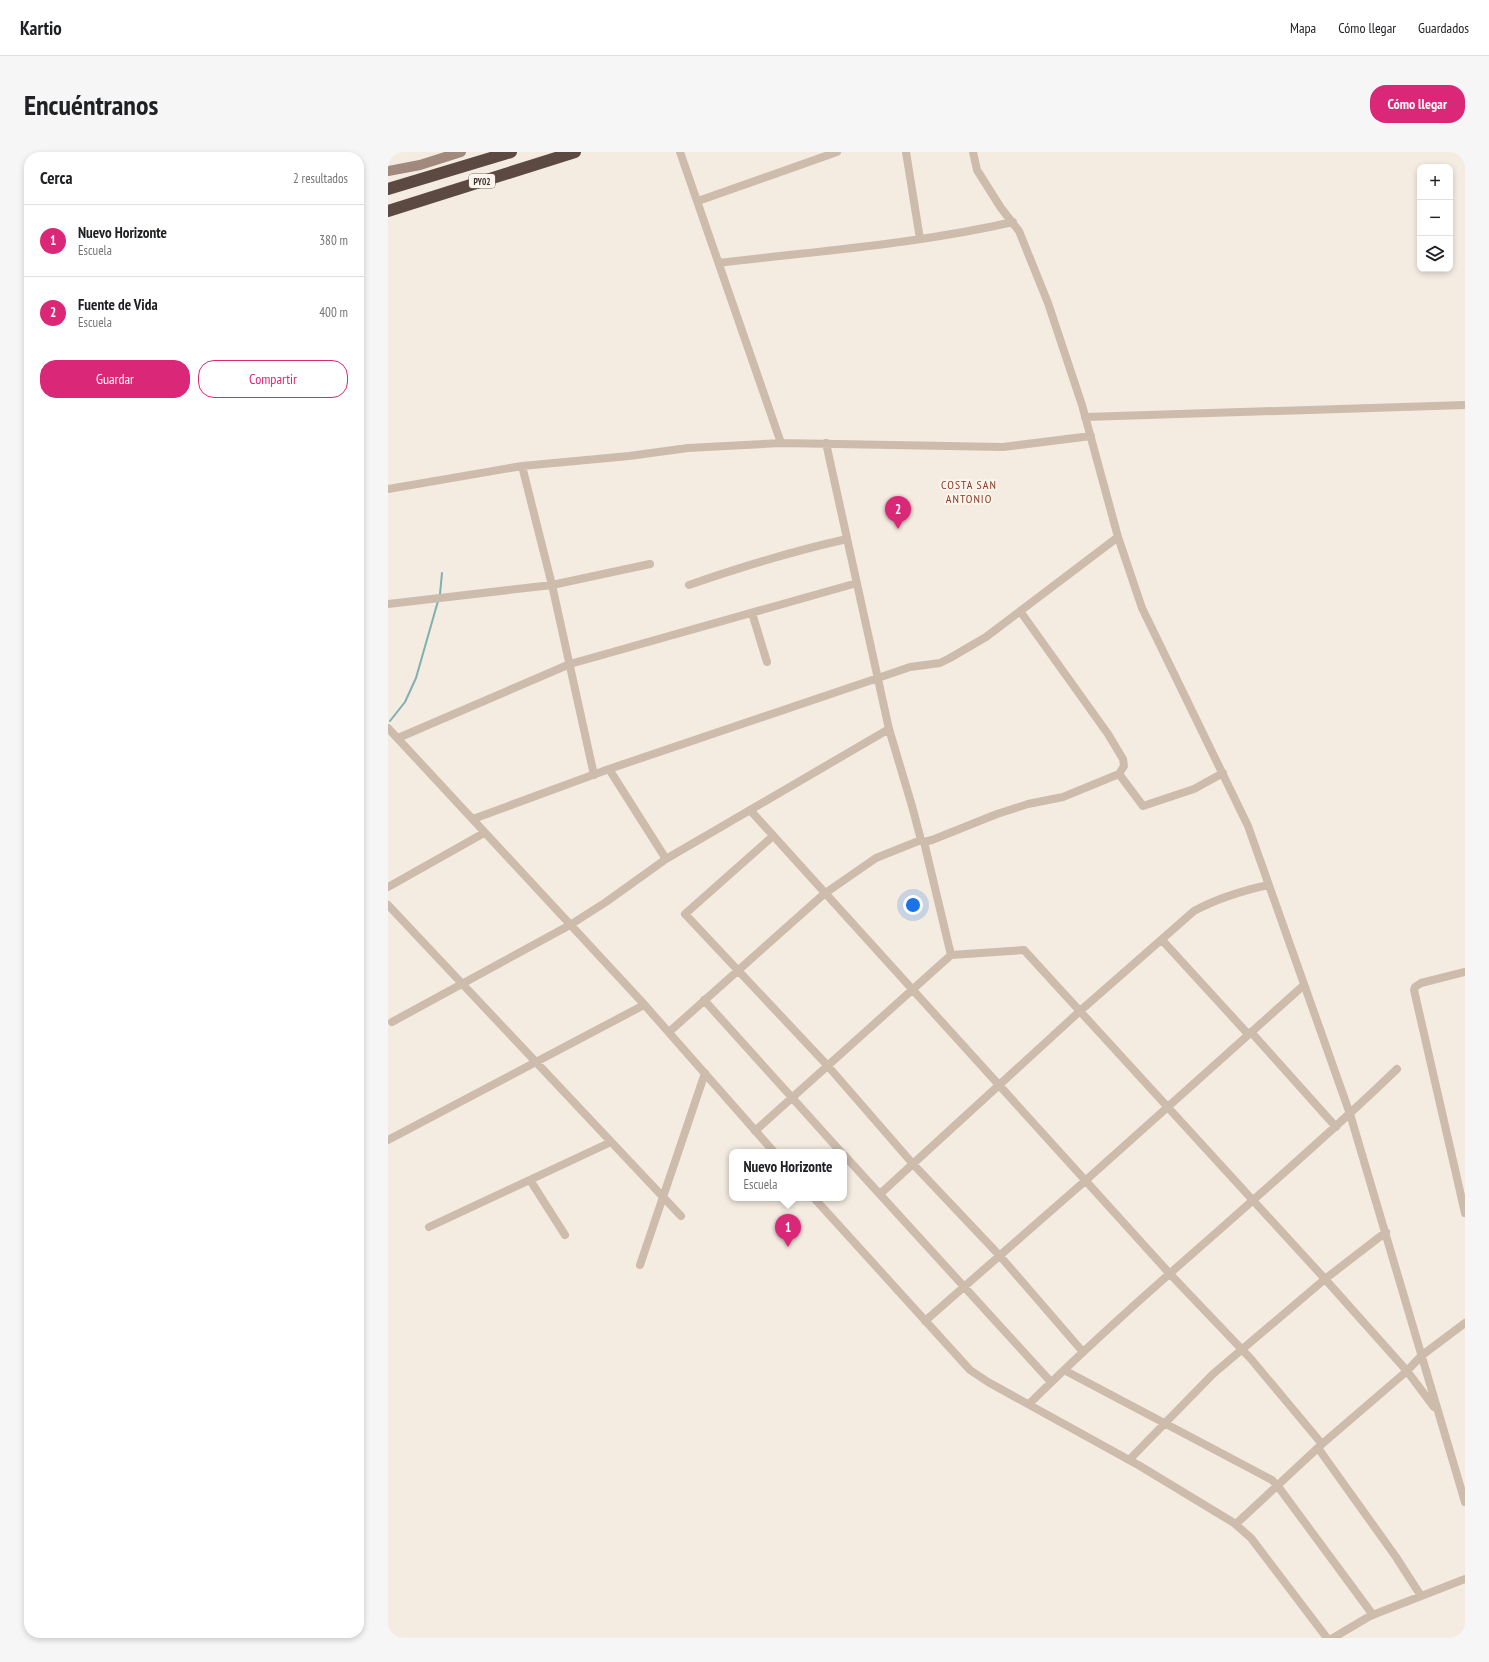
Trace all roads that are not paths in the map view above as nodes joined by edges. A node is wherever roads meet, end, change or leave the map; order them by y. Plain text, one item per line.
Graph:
1 (462, 152) edge
2 (511, 152) edge
3 (575, 152) edge
4 (680, 152) edge
5 (837, 152) edge
6 (906, 152) edge
7 (973, 152) edge
8 (388, 171) edge
9 (388, 189) edge
10 (698, 201) junction
11 (388, 211) edge
12 (1013, 222) junction
13 (920, 239) junction
14 (719, 263) junction
15 (1465, 405) edge
16 (1085, 416) junction
17 (1090, 436) junction
18 (781, 443) junction
19 (826, 443) junction
20 (522, 466) junction
21 (388, 489) edge
22 (1118, 537) junction
23 (847, 540) junction
24 (650, 564) dead end
25 (857, 583) junction
26 (552, 585) junction
27 (689, 585) dead end
28 (388, 604) edge
29 (1020, 611) junction
30 (752, 613) junction
31 (767, 662) dead end
32 (570, 664) junction
33 (878, 678) junction
34 (388, 728) edge
35 (889, 729) junction
36 (398, 738) junction
37 (610, 769) junction
38 (1223, 773) junction
39 (1119, 774) junction
40 (594, 775) junction
41 (750, 810) junction
42 (473, 819) junction
43 (484, 833) junction
44 (772, 836) junction
45 (922, 841) junction
46 (666, 859) junction
47 (1268, 885) junction
48 (388, 887) edge
49 (824, 894) junction
50 (388, 905) edge
51 (570, 925) junction
52 (1162, 940) junction
53 (951, 955) junction
54 (739, 970) junction
55 (1465, 972) edge
56 (462, 983) junction
57 (1304, 985) junction
58 (912, 990) junction
59 (704, 1000) junction
60 (644, 1004) junction
61 (1080, 1011) junction
62 (392, 1022) dead end
63 (669, 1032) junction
64 (1249, 1033) junction
65 (537, 1062) junction
66 (827, 1065) junction
67 (1397, 1069) dead end
68 (705, 1073) junction
69 (998, 1085) junction
70 (791, 1097) junction
71 (1168, 1106) junction
72 (1350, 1114) junction
73 (1336, 1127) junction
74 (755, 1130) junction
75 (388, 1140) edge
76 (611, 1142) junction
77 (771, 1149) edge
78 (838, 1149) edge
79 (847, 1158) edge
80 (913, 1164) junction
81 (530, 1180) junction
82 (1085, 1181) junction
83 (880, 1194) junction
84 (662, 1196) junction
85 (1254, 1200) junction
86 (817, 1201) edge
87 (1465, 1213) edge
88 (681, 1216) dead end
89 (429, 1227) dead end
90 (1386, 1232) junction
91 (565, 1235) dead end
92 (1000, 1256) junction
93 (640, 1265) dead end
94 (1170, 1274) junction
95 (1325, 1279) junction
96 (964, 1288) junction
97 (925, 1321) junction
98 (1465, 1323) edge
99 (1242, 1351) junction
100 (1084, 1352) junction
101 (1422, 1356) junction
102 (1064, 1370) junction
103 (1407, 1371) junction
104 (1051, 1382) junction
105 (1029, 1404) junction
106 (1437, 1411) junction
107 (1165, 1423) junction
108 (1320, 1446) junction
109 (1129, 1460) junction
110 (1277, 1485) junction
111 (1465, 1502) edge
112 (1236, 1524) junction
113 (1465, 1579) edge
114 (1422, 1596) junction
115 (1373, 1615) junction
116 (1327, 1638) edge
117 (1333, 1638) edge

1 - 8 street
2 - 9 highway, PY02
3 - 11 highway, PY02
4 - 10 street
5 - 10 street
6 - 13 street
7 - 12 street
10 - 14 street
12 - 13 street
12 - 16 street
13 - 14 street
14 - 18 street
15 - 16 street
16 - 17 street
17 - 19 street
17 - 22 street
18 - 19 street
18 - 20 street
19 - 23 street
20 - 21 street
20 - 26 street
22 - 29 street
22 - 38 street
23 - 25 street
23 - 27 street
24 - 26 street
25 - 30 street
25 - 33 street
26 - 28 street
26 - 32 street
29 - 33 street
29 - 39 street
30 - 31 street
30 - 32 street
32 - 36 street
32 - 40 street
33 - 35 street
33 - 37 street
34 - 36 street
35 - 41 street
35 - 45 street
36 - 42 street
37 - 40 street
37 - 46 street
38 - 39 street
38 - 47 street
39 - 45 street
40 - 42 street
41 - 44 street
41 - 46 street
42 - 43 street
43 - 48 street
43 - 51 street
44 - 49 street
44 - 54 street
45 - 49 street
45 - 53 street
46 - 51 street
47 - 52 street
47 - 57 street
49 - 54 street
49 - 58 street
50 - 56 street
51 - 56 street
51 - 60 street
52 - 61 street
52 - 64 street
53 - 58 street
53 - 61 street
54 - 59 street
54 - 66 street
55 - 87 street
56 - 62 street
56 - 65 street
57 - 64 street
57 - 72 street
58 - 66 street
58 - 69 street
59 - 63 street
59 - 70 street
60 - 63 street
60 - 65 street
61 - 69 street
61 - 71 street
63 - 68 street
64 - 71 street
64 - 73 street
65 - 75 street
65 - 76 street
66 - 70 street
66 - 80 street
67 - 72 street
68 - 74 street
68 - 84 street
69 - 80 street
69 - 82 street
70 - 74 street
70 - 78 street
71 - 82 street
71 - 85 street
72 - 73 street
72 - 90 street
73 - 85 street
74 - 77 street
76 - 81 street
76 - 84 street
79 - 83 street
80 - 83 street
80 - 92 street
81 - 89 street
81 - 91 street
82 - 92 street
82 - 94 street
83 - 96 street
84 - 88 street
84 - 93 street
85 - 94 street
85 - 95 street
86 - 97 street
90 - 95 street
90 - 101 street
92 - 96 street
92 - 100 street
94 - 99 street
94 - 100 street
95 - 99 street
95 - 103 street
96 - 97 street
96 - 104 street
97 - 105 street
98 - 101 street
99 - 107 street
99 - 108 street
100 - 102 street
101 - 103 street
101 - 106 street
102 - 104 street
102 - 107 street
103 - 106 street
103 - 108 street
104 - 105 street
105 - 109 street
106 - 111 street
107 - 109 street
107 - 110 street
108 - 110 street
108 - 114 street
109 - 112 street
110 - 112 street
110 - 115 street
112 - 116 street
113 - 114 street
114 - 115 street
115 - 117 street

